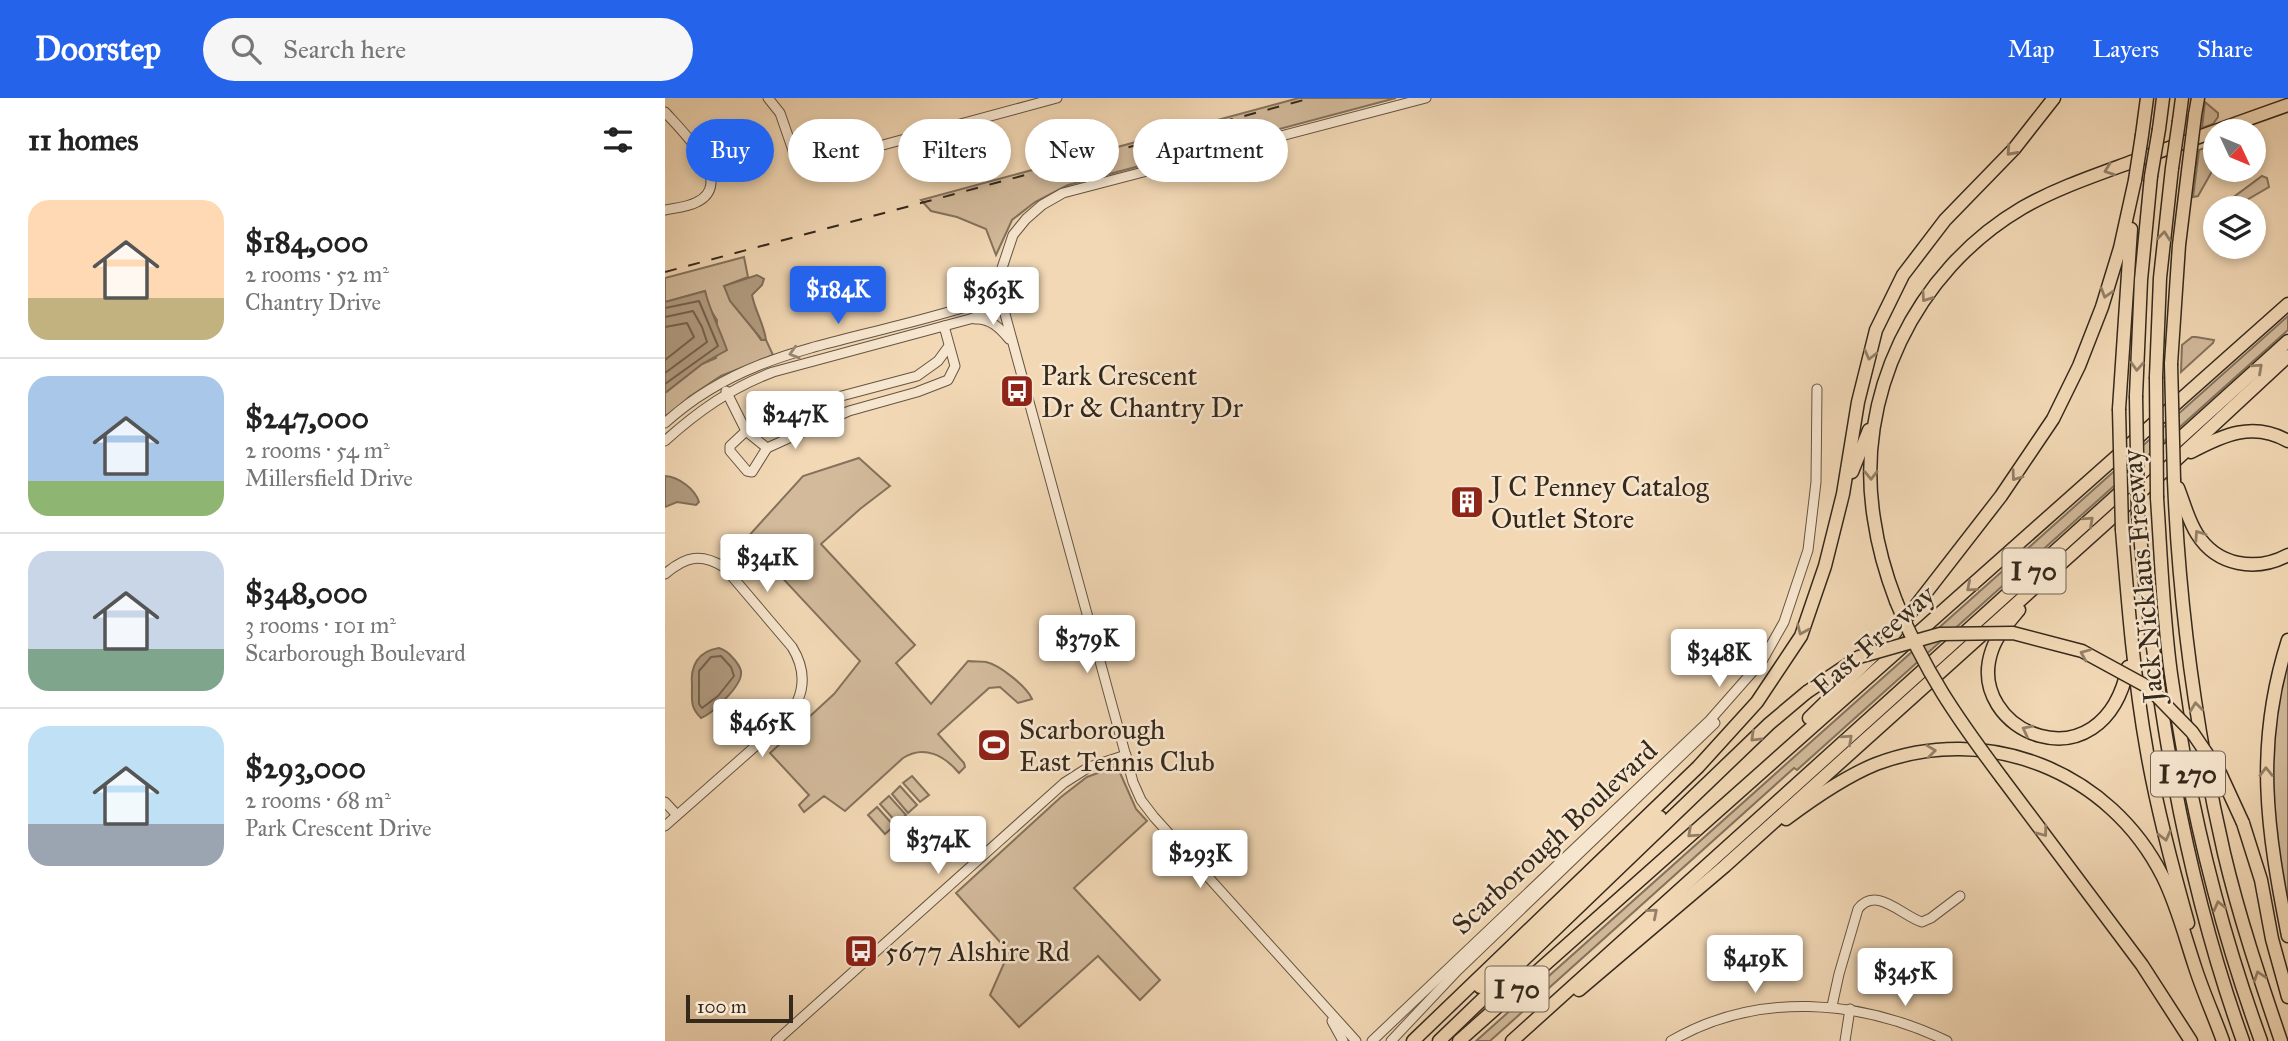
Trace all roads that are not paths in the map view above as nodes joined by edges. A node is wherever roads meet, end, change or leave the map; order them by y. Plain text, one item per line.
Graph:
1 (768, 98) edge
2 (1057, 98) edge
3 (1426, 98) edge
4 (2054, 98) edge
5 (2147, 98) edge
6 (2163, 98) edge
7 (2182, 98) edge
8 (2198, 98) edge
9 (2288, 105) edge
10 (665, 112) edge
11 (2135, 180) junction
12 (665, 210) edge
13 (1002, 303) junction
14 (2288, 304) edge
15 (970, 319) junction
16 (944, 326) junction
17 (2288, 341) edge
18 (1013, 344) junction
19 (949, 346) junction
20 (2288, 356) edge
21 (721, 382) junction
22 (1817, 388) dead end
23 (727, 393) junction
24 (800, 407) dead end
25 (1878, 407) junction
26 (665, 424) edge
27 (746, 431) junction
28 (665, 440) edge
29 (2288, 441) edge
30 (767, 448) junction
31 (2175, 461) junction
32 (2174, 480) junction
33 (1843, 495) junction
34 (2288, 555) edge
35 (2056, 568) junction
36 (665, 573) edge
37 (2130, 624) junction
38 (2288, 640) edge
39 (1762, 661) junction
40 (1126, 755) junction
41 (1701, 790) junction
42 (1738, 791) junction
43 (665, 802) edge
44 (677, 815) junction
45 (665, 826) edge
46 (1725, 866) junction
47 (1960, 896) dead end
48 (2288, 936) edge
49 (2288, 997) edge
50 (1318, 999) junction
51 (1832, 1006) junction
52 (2211, 1007) junction
53 (1850, 1009) junction
54 (776, 1041) edge
55 (1343, 1041) edge
56 (1356, 1041) edge
57 (1372, 1041) edge
58 (1391, 1041) edge
59 (1413, 1041) edge
60 (1419, 1041) edge
61 (1439, 1041) edge
62 (1459, 1041) edge
63 (1511, 1041) edge
64 (1518, 1041) edge
65 (1671, 1041) edge
66 (1845, 1041) edge
67 (1947, 1041) edge
68 (2191, 1041) edge
69 (2224, 1041) edge
70 (2243, 1041) edge
71 (2261, 1041) edge
72 (2281, 1041) edge

1 - 2 street
3 - 13 street
4 -> 33 highway
5 - 11 highway, bridge
6 -> 70 highway, Jack Nicklaus Freeway / I 270, bridge
71 -> 7 highway, Jack Nicklaus Freeway / I 270, bridge
8 - 32 highway, bridge
9 -> 25 highway
10 - 12 street
11 - 37 highway, bridge
11 -> 42 highway
13 - 15 street
13 - 18 street
13 -> 21 street
14 -> 42 highway, East Freeway / I 70
15 - 16 street
15 - 18 street
16 - 19 street
16 - 23 street
63 -> 17 highway, East Freeway / I 70
18 - 40 street
19 - 24 street
19 - 30 street
20 - 31 highway
21 - 23 street
21 - 26 street
22 - 39 street, Scarborough Boulevard
23 - 27 street
23 - 28 street
25 - 33 highway
25 -> 68 highway, bridge
27 - 30 street
27 - 30 street
29 - 31 highway
31 - 35 highway
34 -> 32 highway
72 -> 32 highway
33 -> 59 highway
37 -> 35 highway
35 - 46 highway
36 - 44 street
37 -> 52 highway
48 -> 38 highway
39 - 57 street, Scarborough Boulevard
39 - 58 street, Scarborough Boulevard
40 - 50 street
40 - 54 street
49 -> 41 highway, bridge
41 - 60 highway
41 - 61 highway
42 -> 62 highway, East Freeway / I 70
43 - 44 street
44 - 45 street
46 -> 52 highway
46 - 64 highway
47 - 51 street
50 - 55 street
50 - 56 street
51 - 53 street
51 - 65 street
52 - 69 highway
53 - 66 street
53 - 67 street

